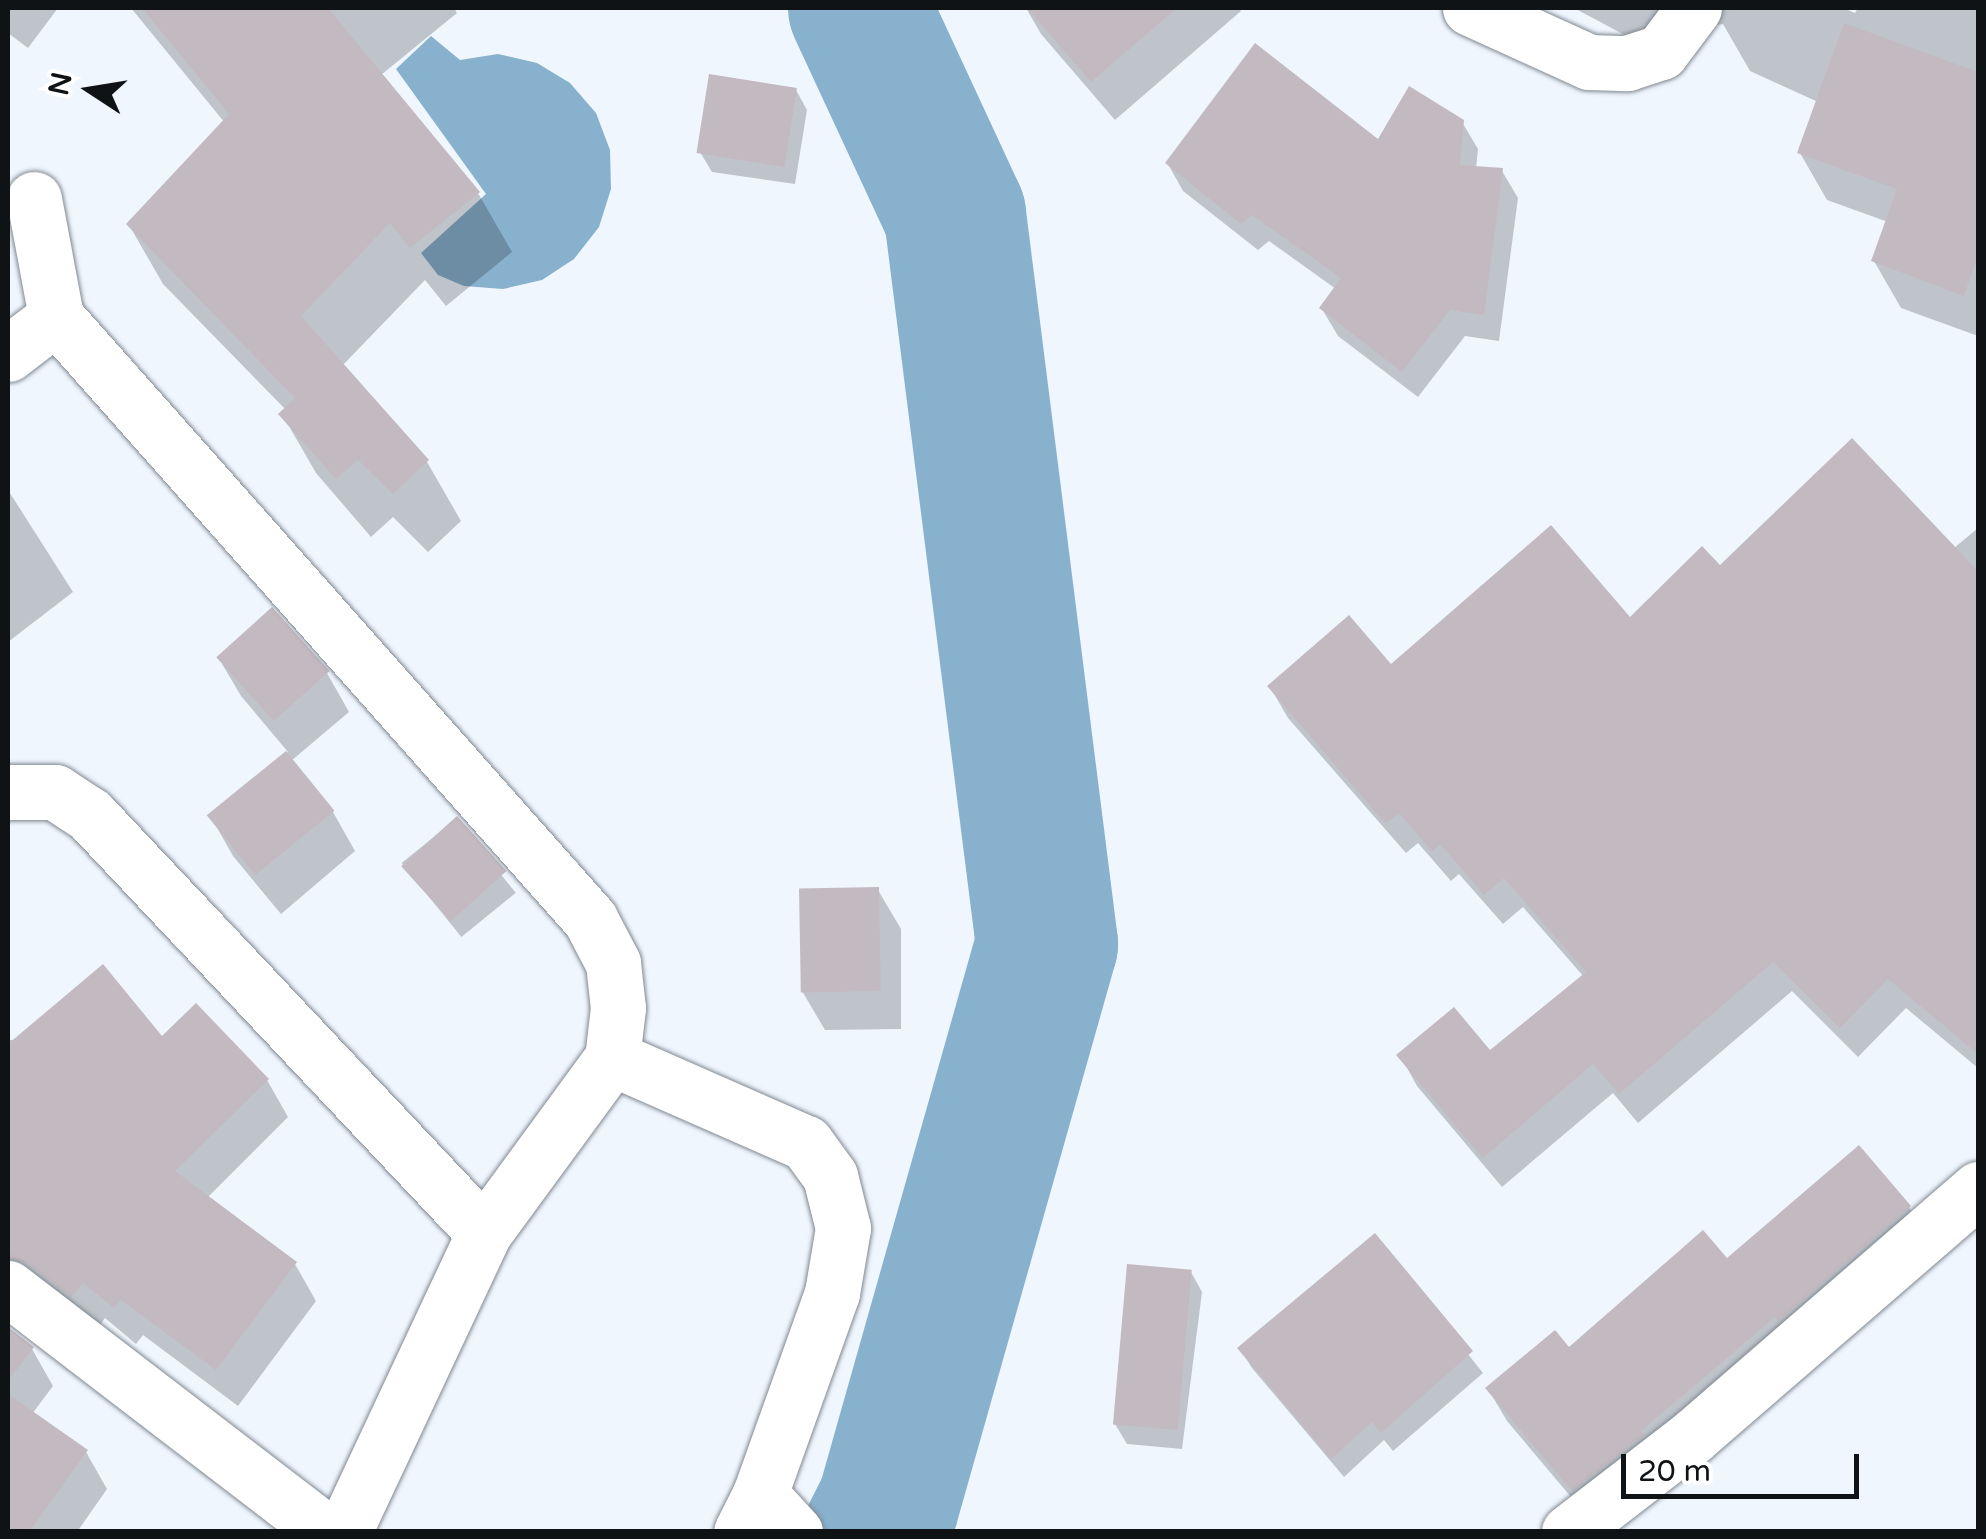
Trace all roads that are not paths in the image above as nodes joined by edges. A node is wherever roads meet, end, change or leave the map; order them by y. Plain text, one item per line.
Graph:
1 (1470, 8) edge
2 (1694, 8) edge
3 (34, 198) dead end
4 (56, 317) junction
5 (8, 354) edge
6 (8, 792) edge
7 (612, 1058) junction
8 (1978, 1190) edge
9 (484, 1233) junction
10 (8, 1288) edge
11 (765, 1519) edge
12 (326, 1532) edge
13 (344, 1532) edge
14 (1569, 1532) edge

1 - 2 street
3 - 4 street
4 - 5 street
4 - 7 street
6 - 9 street
7 - 9 street
7 - 11 street
8 - 14 street
9 - 13 street
10 - 12 street

